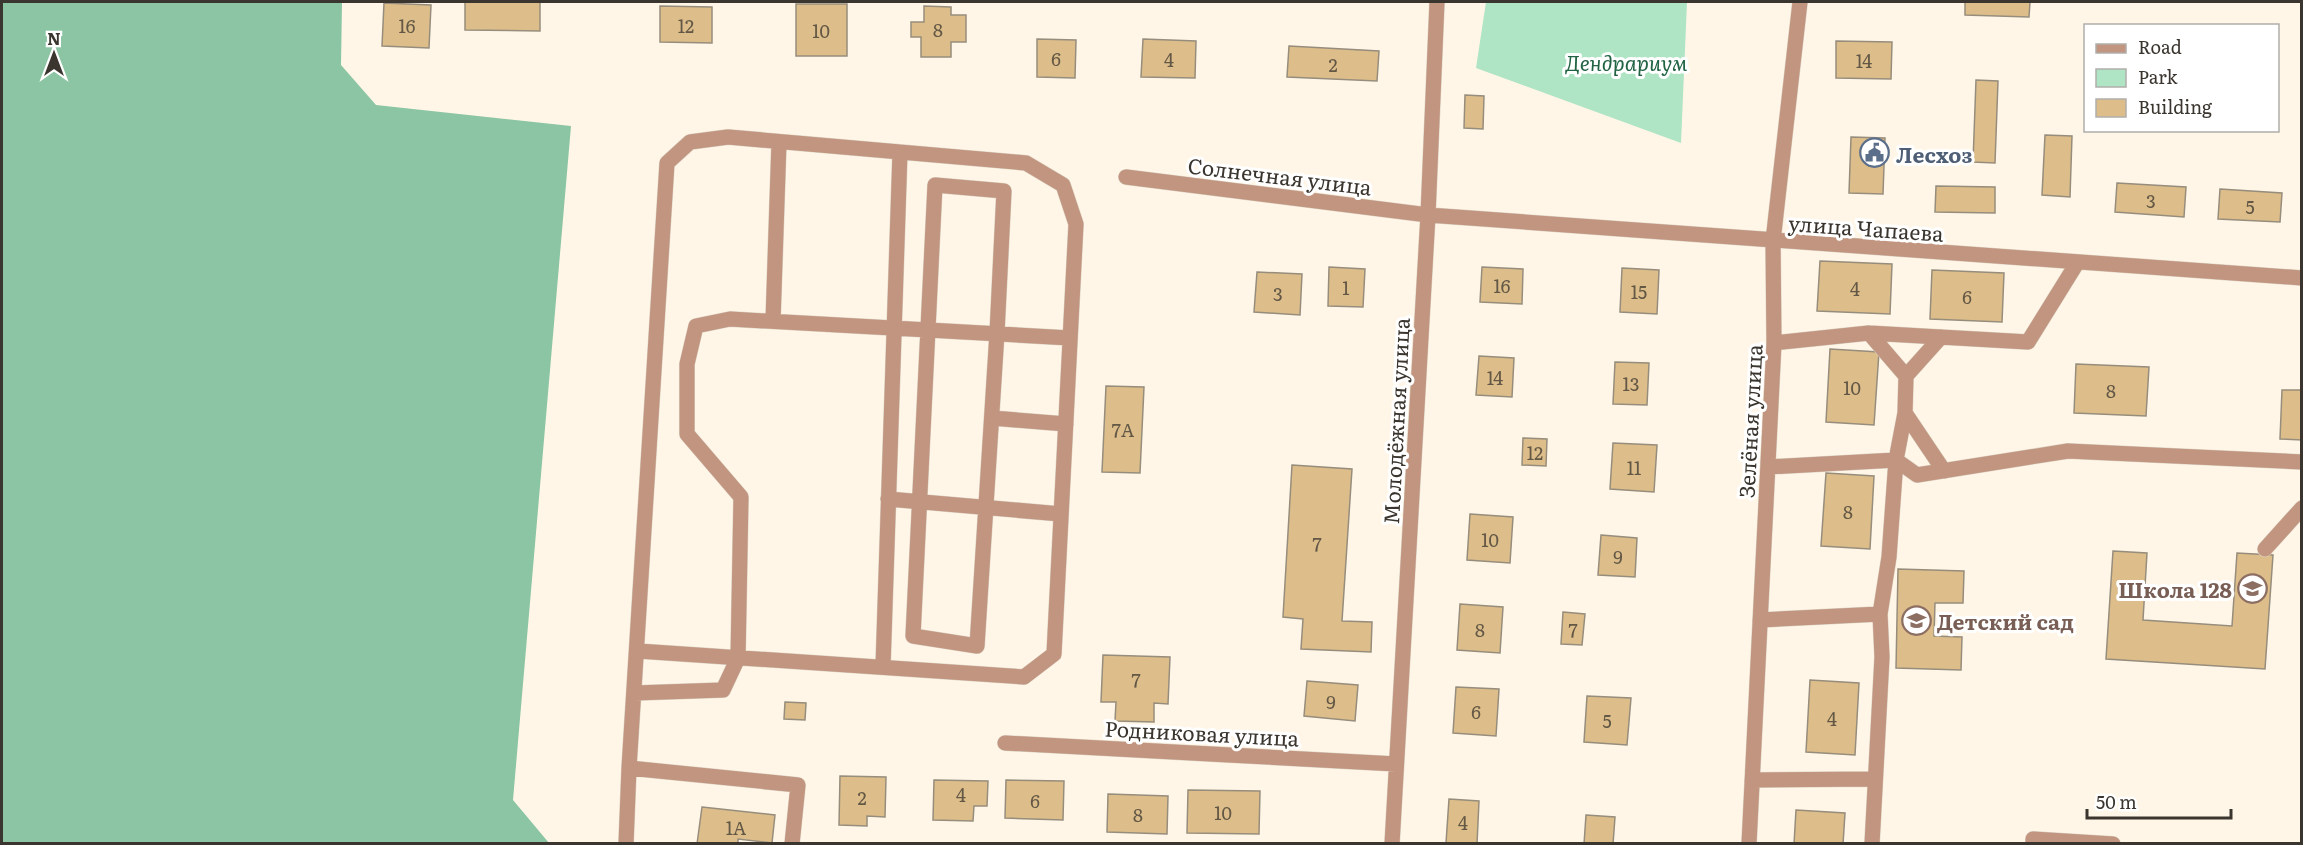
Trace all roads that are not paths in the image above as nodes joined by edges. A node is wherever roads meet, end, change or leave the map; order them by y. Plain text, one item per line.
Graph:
1 (1437, 2) edge
2 (1800, 2) edge
3 (779, 142) junction
4 (900, 152) junction
5 (1126, 177) dead end
6 (1428, 215) junction
7 (1773, 241) junction
8 (2077, 263) junction
9 (2301, 278) edge
10 (773, 321) junction
11 (894, 327) junction
12 (928, 329) junction
13 (998, 333) junction
14 (1869, 333) junction
15 (1941, 337) junction
16 (1070, 338) junction
17 (1774, 343) junction
18 (1906, 376) junction
19 (1905, 413) junction
20 (992, 418) junction
21 (1066, 424) junction
22 (1896, 460) junction
23 (2301, 462) edge
24 (1768, 467) junction
25 (1944, 471) junction
26 (888, 499) junction
27 (918, 501) junction
28 (986, 507) junction
29 (2301, 508) edge
30 (1061, 514) junction
31 (2265, 549) dead end
32 (1880, 614) junction
33 (1760, 620) junction
34 (638, 651) junction
35 (738, 658) junction
36 (883, 667) junction
37 (635, 693) junction
38 (1005, 743) dead end
39 (1396, 764) junction
40 (629, 768) junction
41 (1875, 778) junction
42 (1752, 780) junction
43 (626, 843) edge
44 (792, 843) edge
45 (1392, 843) edge
46 (1749, 843) edge
47 (1872, 843) edge
48 (2033, 843) edge
49 (2113, 843) edge

1 - 6 street, Молодёжная улица
2 - 7 street, Зелёная улица
3 - 4 street
3 - 10 street
3 - 34 street
4 - 11 street
4 - 16 street
5 - 6 street, Солнечная улица
6 - 7 street, улица Чапаева
6 - 39 street, Молодёжная улица
7 - 8 street, улица Чапаева
7 - 17 street, Зелёная улица
8 - 9 street, улица Чапаева
8 - 15 street
10 - 11 street
10 - 35 street
11 - 12 street
11 - 26 street
12 - 13 street
12 - 13 street
12 - 27 street
13 - 16 street
13 - 20 street
14 - 15 street
14 - 17 street
14 - 18 street
15 - 18 street
16 - 21 street
17 - 24 street, Зелёная улица
18 - 19 street
19 - 22 street
19 - 25 street
20 - 21 street
20 - 28 street
21 - 30 street
22 - 24 street
22 - 25 street
22 - 32 street
23 - 25 street
24 - 33 street, Зелёная улица
26 - 27 street
26 - 36 street
27 - 28 street
27 - 28 street
28 - 30 street
29 - 31 street
30 - 36 street
32 - 33 street
32 - 41 street
33 - 42 street, Зелёная улица
34 - 35 street
34 - 37 street
35 - 36 street
35 - 37 street
37 - 40 street
38 - 39 street, Родниковая улица
39 - 45 street, Молодёжная улица
40 - 43 street
40 - 44 street
41 - 42 street
41 - 47 street
42 - 46 street, Зелёная улица
48 - 49 street

